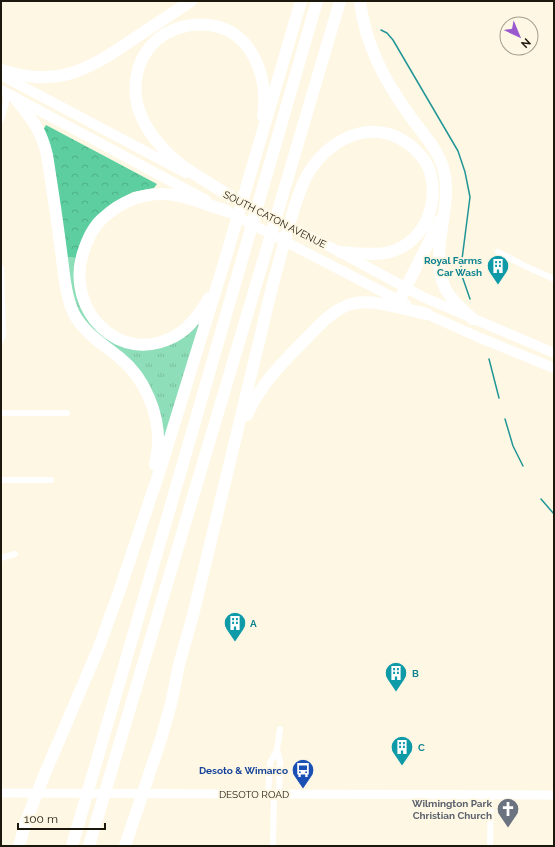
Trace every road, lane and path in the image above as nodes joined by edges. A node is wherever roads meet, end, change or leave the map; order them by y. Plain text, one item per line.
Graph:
1 (191, 1) edge
2 (301, 1) edge
3 (317, 1) edge
4 (340, 1) edge
5 (360, 1) edge
6 (1, 70) edge
7 (1, 75) edge
8 (7, 94) edge
9 (1, 119) edge
10 (258, 149) junction
11 (231, 196) junction
12 (445, 208) junction
13 (227, 211) junction
14 (340, 252) junction
15 (498, 252) dead end
16 (225, 260) junction
17 (1, 268) edge
18 (554, 279) edge
19 (406, 288) junction
20 (399, 301) junction
21 (427, 314) junction
22 (473, 319) junction
23 (1, 340) edge
24 (554, 353) edge
25 (554, 368) edge
26 (1, 413) edge
27 (66, 413) dead end
28 (229, 469) junction
29 (1, 480) edge
30 (51, 480) dead end
31 (15, 554) dead end
32 (1, 558) edge
33 (119, 592) junction
34 (280, 729) dead end
35 (277, 750) junction
36 (1, 793) edge
37 (274, 794) junction
38 (491, 795) junction
39 (554, 795) edge
40 (19, 846) edge
41 (72, 846) edge
42 (89, 846) edge
43 (125, 846) edge
44 (274, 846) edge
45 (490, 846) edge

1 - 6 highway
2 - 10 highway
3 - 41 highway
4 - 42 highway
5 - 12 highway
7 - 11 main road, SOUTH CATON AVENUE
8 - 9 street
8 - 13 main road, SOUTH CATON AVENUE
8 - 33 highway
10 - 11 highway
10 - 16 highway
11 - 14 main road, SOUTH CATON AVENUE
12 - 19 highway
12 - 22 highway
13 - 16 highway
13 - 20 main road, SOUTH CATON AVENUE
14 - 19 main road, SOUTH CATON AVENUE
14 - 28 highway
15 - 18 street
16 - 33 highway
17 - 23 street
19 - 20 highway
19 - 22 main road, SOUTH CATON AVENUE
20 - 21 main road, SOUTH CATON AVENUE
21 - 25 main road, SOUTH CATON AVENUE
21 - 28 highway
22 - 24 main road, SOUTH CATON AVENUE
26 - 27 street
28 - 43 highway
29 - 30 street
31 - 32 street
33 - 40 highway
34 - 35 street
35 - 37 street
35 - 37 street
36 - 37 street, DESOTO ROAD
37 - 38 street, DESOTO ROAD
37 - 44 street
38 - 39 street, DESOTO ROAD
38 - 45 street

